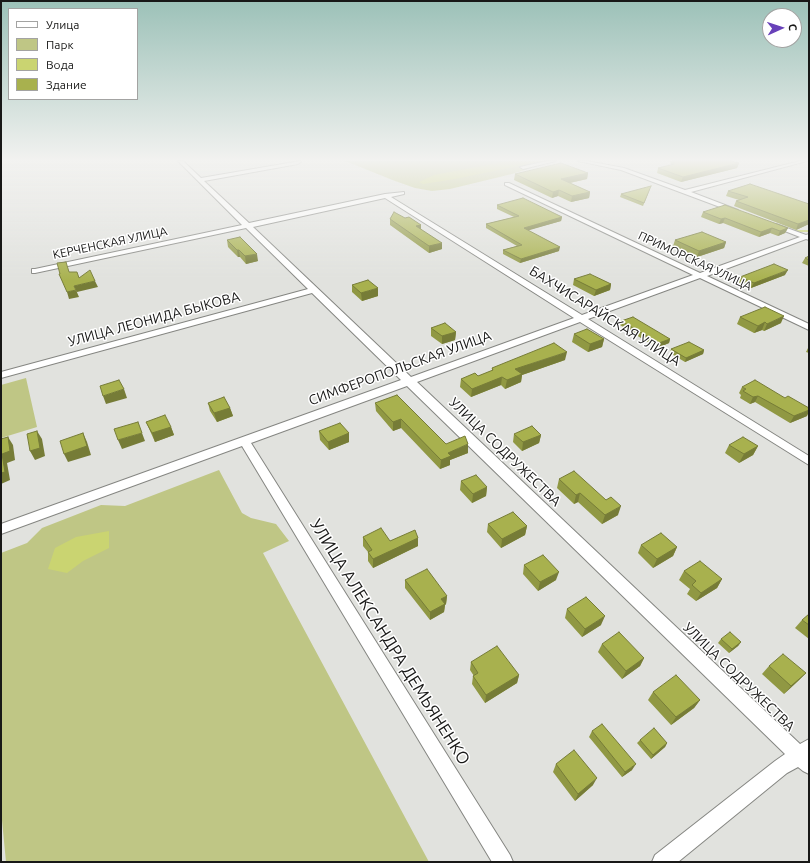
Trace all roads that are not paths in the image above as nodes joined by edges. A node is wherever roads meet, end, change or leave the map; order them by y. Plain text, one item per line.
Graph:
1 (223, 201) edge
2 (360, 201) edge
3 (394, 201) edge
4 (544, 201) edge
5 (710, 201) edge
6 (742, 214) edge
7 (771, 224) edge
8 (248, 225) junction
9 (808, 237) edge
10 (34, 271) dead end
11 (700, 275) junction
12 (315, 290) junction
13 (582, 318) junction
14 (809, 327) edge
15 (1, 374) edge
16 (409, 381) junction
17 (244, 441) junction
18 (809, 461) edge
19 (1, 529) edge
20 (806, 756) edge
21 (503, 862) edge
22 (662, 862) edge

1 - 8 street, УЛИЦА СОДРУЖЕСТВА
2 - 8 street, КЕРЧЕНСКАЯ УЛИЦА
3 - 13 street, БАХЧИСАРАЙСКАЯ УЛИЦА
4 - 11 street, ПРИМОРСКАЯ УЛИЦА
5 - 6 street
7 - 9 street
8 - 10 street, КЕРЧЕНСКАЯ УЛИЦА
8 - 12 street, УЛИЦА СОДРУЖЕСТВА
9 - 11 street, СИМФЕРОПОЛЬСКАЯ УЛИЦА
11 - 13 street, СИМФЕРОПОЛЬСКАЯ УЛИЦА
11 - 14 street, ПРИМОРСКАЯ УЛИЦА
12 - 15 street, УЛИЦА ЛЕОНИДА БЫКОВА
12 - 16 street, УЛИЦА СОДРУЖЕСТВА
13 - 16 street, СИМФЕРОПОЛЬСКАЯ УЛИЦА
13 - 18 street, БАХЧИСАРАЙСКАЯ УЛИЦА
16 - 17 street, СИМФЕРОПОЛЬСКАЯ УЛИЦА
16 - 20 street, УЛИЦА СОДРУЖЕСТВА
17 - 19 street, СИМФЕРОПОЛЬСКАЯ УЛИЦА
17 - 21 street, УЛИЦА АЛЕКСАНДРА ДЕМЬЯНЕНКО
20 - 22 street

